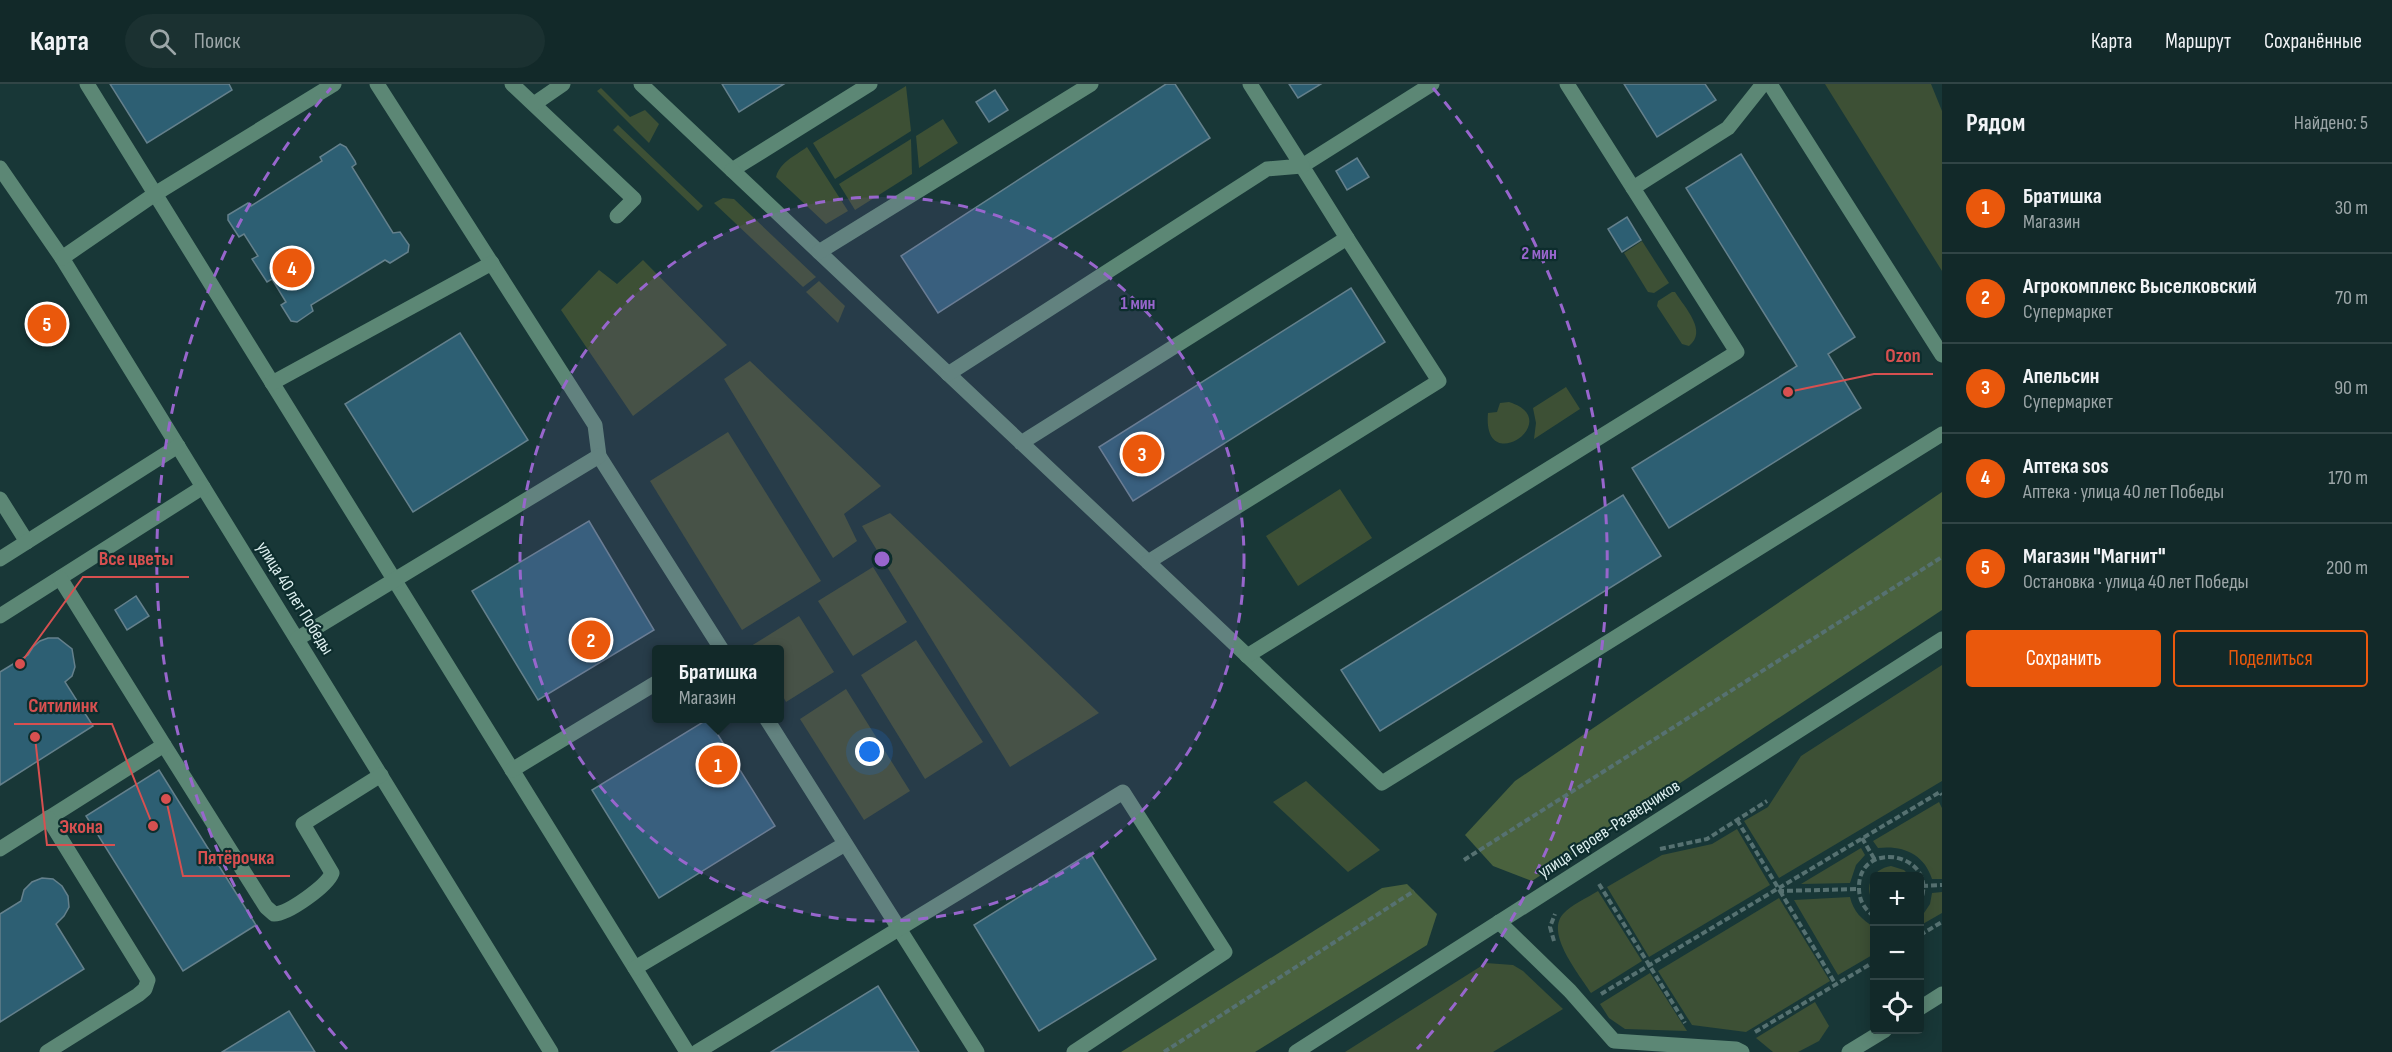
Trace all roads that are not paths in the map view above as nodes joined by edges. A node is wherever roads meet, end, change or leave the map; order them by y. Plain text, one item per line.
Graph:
1 (87, 84) edge
2 (334, 84) edge
3 (376, 84) edge
4 (512, 84) edge
5 (564, 84) edge
6 (641, 84) edge
7 (870, 84) edge
8 (1091, 84) edge
9 (1250, 84) edge
10 (1432, 84) edge
11 (1567, 84) edge
12 (1763, 84) edge
13 (1770, 84) edge
14 (534, 104) junction
15 (1302, 166) junction
16 (0, 168) edge
17 (732, 170) junction
18 (1633, 188) junction
19 (155, 194) junction
20 (617, 216) dead end
21 (1347, 238) junction
22 (819, 252) junction
23 (62, 258) junction
24 (492, 262) junction
25 (1942, 355) edge
26 (948, 374) junction
27 (272, 383) junction
28 (1942, 434) edge
29 (1021, 443) junction
30 (178, 446) junction
31 (599, 456) junction
32 (203, 487) junction
33 (0, 499) edge
34 (27, 542) junction
35 (0, 559) edge
36 (1148, 562) junction
37 (60, 578) junction
38 (394, 579) junction
39 (0, 616) edge
40 (297, 639) junction
41 (1942, 639) edge
42 (716, 645) edge
43 (1247, 656) junction
44 (652, 686) edge
45 (768, 723) edge
46 (164, 745) junction
47 (512, 770) junction
48 (381, 775) junction
49 (48, 818) junction
50 (845, 844) junction
51 (0, 849) edge
52 (1499, 922) junction
53 (899, 928) junction
54 (635, 968) junction
55 (1942, 994) edge
56 (1924, 1005) edge
57 (1877, 1034) edge
58 (1618, 1047) edge
59 (47, 1052) edge
60 (551, 1052) edge
61 (687, 1052) edge
62 (697, 1052) edge
63 (977, 1052) edge
64 (1074, 1052) edge
65 (1296, 1052) edge
66 (1742, 1052) edge
67 (1849, 1052) edge

1 - 19 street
2 - 19 street
3 - 24 street
4 - 14 street
5 - 14 street
6 - 17 street
7 - 17 street
8 - 22 street
9 - 15 street
10 - 15 street
11 - 18 street
12 - 18 street
13 - 25 street
14 - 20 street
15 - 21 street
15 - 26 street
16 - 23 street, улица 40 лет Победы
17 - 22 street
18 - 43 street
19 - 23 street
19 - 27 street
21 - 29 street
21 - 36 street
22 - 26 street
23 - 30 street, улица 40 лет Победы
24 - 27 street
24 - 31 street
26 - 29 street
27 - 38 street
28 - 43 street
29 - 36 street
30 - 32 street, улица 40 лет Победы
30 - 34 street
31 - 38 street
31 - 42 street
32 - 37 street
32 - 40 street, улица 40 лет Победы
33 - 34 street
34 - 35 street
36 - 43 street
37 - 39 street
37 - 46 street
38 - 40 street
38 - 47 street
40 - 48 street, улица 40 лет Победы
41 - 52 street, улица Героев-Разведчиков
44 - 47 street
45 - 50 street
46 - 48 street
46 - 49 street
47 - 54 street
48 - 60 street, улица 40 лет Победы
49 - 51 street
49 - 59 street
50 - 53 street
50 - 54 street
52 - 58 street
52 - 65 street, улица Героев-Разведчиков
53 - 62 street
53 - 63 street
53 - 64 street
54 - 61 street
55 - 56 street
57 - 67 street
58 - 66 street

